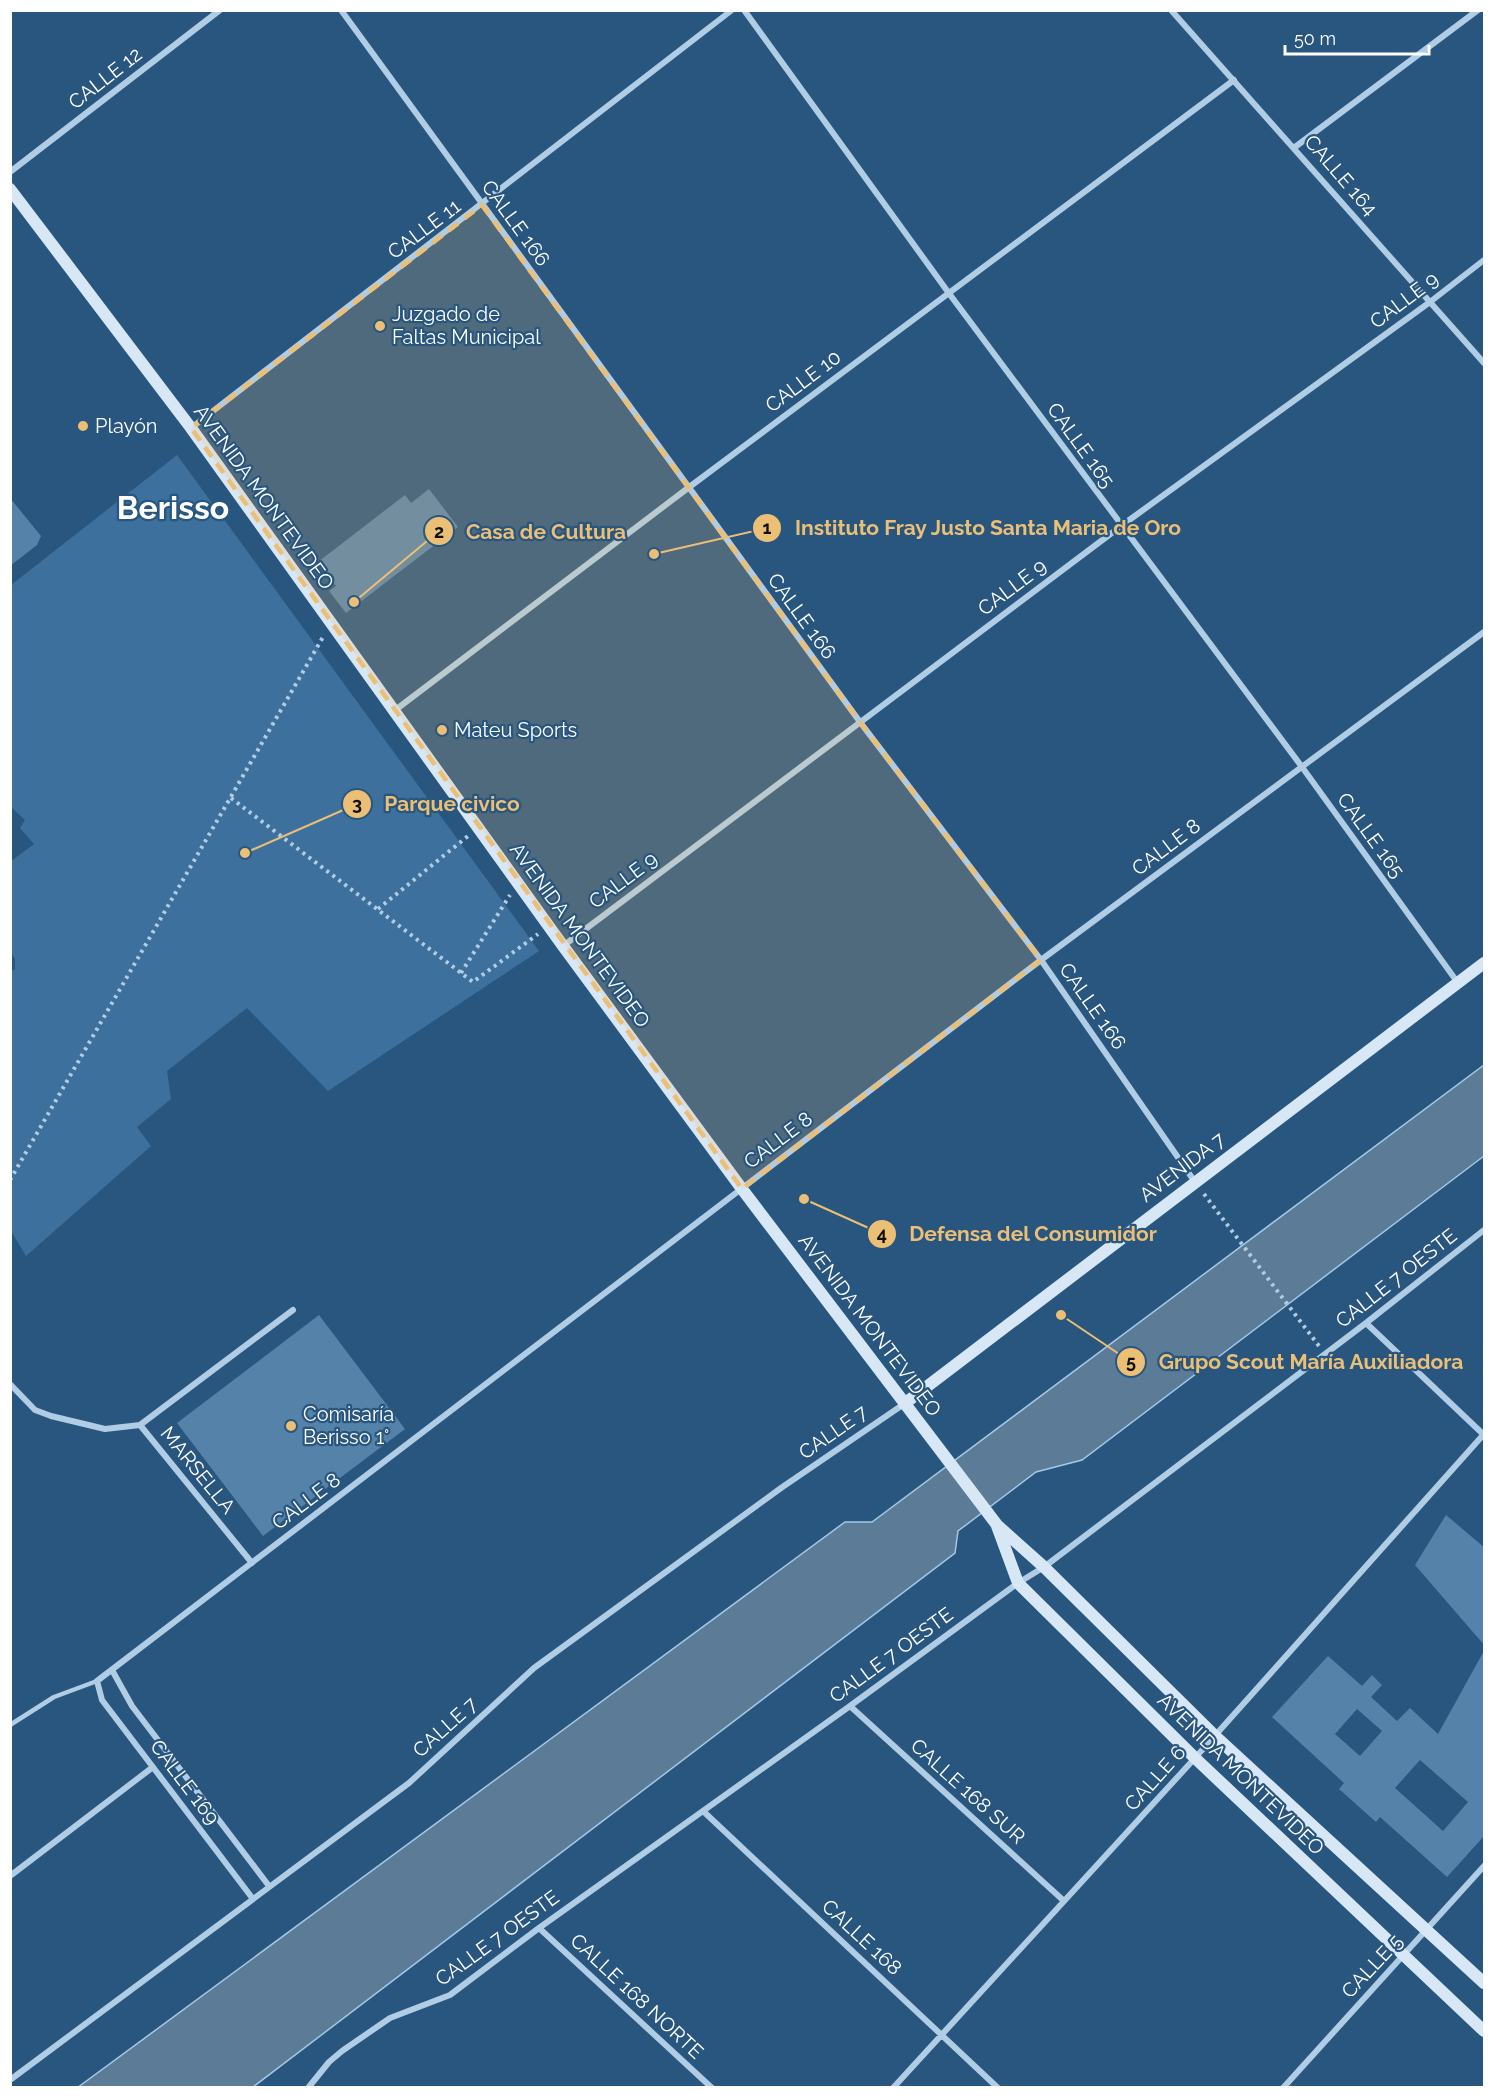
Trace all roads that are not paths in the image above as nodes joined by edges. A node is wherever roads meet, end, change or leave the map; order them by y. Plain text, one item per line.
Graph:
1 (220, 10) edge
2 (341, 10) edge
3 (732, 10) edge
4 (744, 10) edge
5 (1172, 10) edge
6 (1478, 10) edge
7 (1234, 80) junction
8 (1295, 147) junction
9 (10, 172) edge
10 (10, 189) edge
11 (482, 205) junction
12 (1485, 260) edge
13 (948, 292) junction
14 (1430, 302) junction
15 (1485, 363) edge
16 (191, 428) junction
17 (688, 488) junction
18 (1121, 526) junction
19 (1485, 632) edge
20 (394, 711) junction
21 (860, 722) junction
22 (1302, 766) junction
23 (563, 946) junction
24 (1041, 960) junction
25 (1485, 963) edge
26 (1458, 983) junction
27 (1195, 1182) junction
28 (742, 1189) junction
29 (1485, 1230) edge
30 (293, 1310) dead end
31 (1366, 1323) junction
32 (10, 1384) edge
33 (904, 1404) junction
34 (140, 1425) junction
35 (1484, 1434) edge
36 (997, 1525) junction
37 (252, 1563) junction
38 (1044, 1567) junction
39 (1018, 1583) junction
40 (112, 1670) junction
41 (97, 1681) junction
42 (850, 1706) junction
43 (10, 1725) edge
44 (1215, 1736) junction
45 (1195, 1758) junction
46 (153, 1767) junction
47 (703, 1811) junction
48 (1485, 1866) edge
49 (10, 1876) edge
50 (269, 1886) junction
51 (252, 1899) junction
52 (1064, 1901) junction
53 (539, 1928) junction
54 (1427, 1930) junction
55 (1404, 1956) junction
56 (1485, 1983) edge
57 (1485, 2031) edge
58 (942, 2035) junction
59 (10, 2080) edge
60 (308, 2088) edge
61 (712, 2088) edge
62 (893, 2088) edge
63 (998, 2088) edge
64 (1283, 2088) edge

1 - 9 street, CALLE 12
2 - 11 street, CALLE 166
3 - 11 street, CALLE 11
4 - 13 street, CALLE 165
5 - 7 street, CALLE 164
6 - 8 street
7 - 8 street, CALLE 164
7 - 13 street, CALLE 10
8 - 14 street, CALLE 164
10 - 16 main road, AVENIDA MONTEVIDEO
11 - 16 street, CALLE 11
11 - 17 street, CALLE 166
12 - 14 street, CALLE 9
13 - 17 street, CALLE 10
13 - 18 street, CALLE 165
14 - 15 street, CALLE 164
14 - 18 street, CALLE 9
16 - 20 main road, AVENIDA MONTEVIDEO
17 - 20 street, CALLE 10
17 - 21 street, CALLE 166
18 - 21 street, CALLE 9
18 - 22 street, CALLE 165
19 - 22 street, CALLE 8
20 - 23 main road, AVENIDA MONTEVIDEO
21 - 23 street, CALLE 9
21 - 24 street, CALLE 166
22 - 24 street, CALLE 8
22 - 26 street, CALLE 165
23 - 28 main road, AVENIDA MONTEVIDEO
24 - 27 street, CALLE 166
24 - 28 street, CALLE 8
25 - 26 main road, AVENIDA 7
26 - 27 main road, AVENIDA 7
27 - 33 main road, AVENIDA 7
28 - 33 main road, AVENIDA MONTEVIDEO
28 - 37 street, CALLE 8
29 - 31 street, CALLE 7 OESTE
30 - 34 street
31 - 35 street
31 - 38 street, CALLE 7 OESTE
32 - 34 street, MARSELLA
33 - 36 main road, AVENIDA MONTEVIDEO
33 - 50 street, CALLE 7
34 - 37 street, MARSELLA
35 - 44 street, CALLE 6
36 - 38 main road, AVENIDA MONTEVIDEO
36 - 39 main road, AVENIDA MONTEVIDEO
37 - 40 street, CALLE 8
38 - 39 street, CALLE 7 OESTE
38 - 44 main road, AVENIDA MONTEVIDEO
39 - 42 street, CALLE 7 OESTE
39 - 45 main road, AVENIDA MONTEVIDEO
40 - 41 street, CALLE 8
40 - 50 street, CALLE 169
41 - 43 lane
41 - 46 street, CALLE 169
42 - 47 street, CALLE 7 OESTE
42 - 52 street, CALLE 168 SUR
44 - 45 street, CALLE 6
44 - 54 main road, AVENIDA MONTEVIDEO
45 - 52 street, CALLE 6
45 - 55 main road, AVENIDA MONTEVIDEO
46 - 49 street
46 - 51 street, CALLE 169
47 - 53 street, CALLE 7 OESTE
47 - 58 street, CALLE 168
48 - 54 street, CALLE 5
50 - 51 street, CALLE 7
51 - 59 street, CALLE 7
52 - 58 street, CALLE 6
53 - 60 street, CALLE 7 OESTE
53 - 61 street, CALLE 168 NORTE
54 - 55 street, CALLE 5
54 - 56 main road, AVENIDA MONTEVIDEO
55 - 57 main road, AVENIDA MONTEVIDEO
55 - 64 street, CALLE 5
58 - 62 street, CALLE 6
58 - 63 street, CALLE 168

